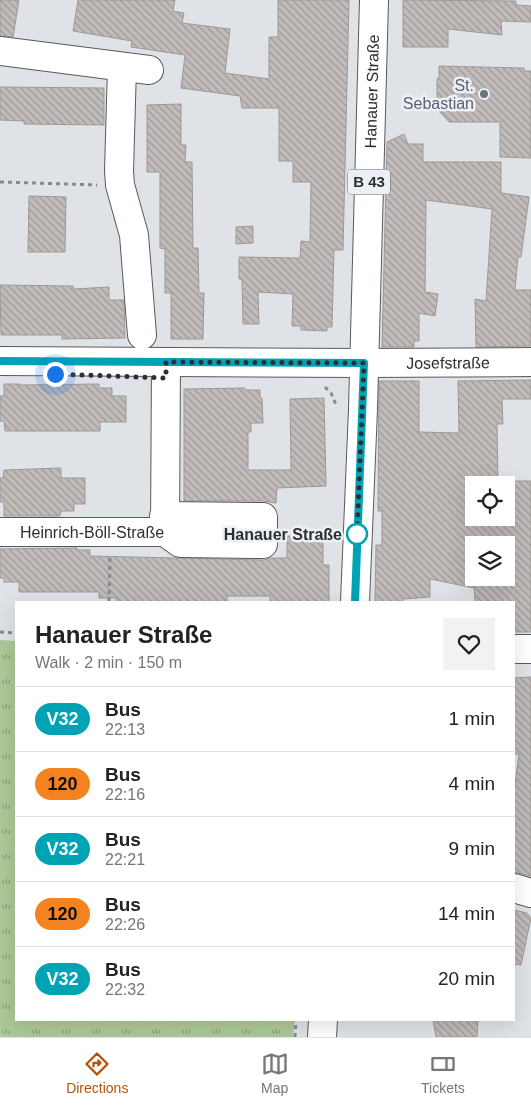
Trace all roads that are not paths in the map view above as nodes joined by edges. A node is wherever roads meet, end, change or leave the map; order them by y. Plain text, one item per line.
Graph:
1 (374, 0) edge
2 (0, 52) edge
3 (122, 67) junction
4 (150, 70) dead end
5 (142, 335) dead end
6 (0, 360) edge
7 (166, 362) junction
8 (531, 362) edge
9 (364, 363) junction
10 (0, 532) edge
11 (355, 601) edge
12 (515, 649) edge
13 (531, 649) edge
14 (515, 888) edge
15 (531, 893) edge
16 (323, 1021) edge
17 (322, 1037) edge

1 - 9 street, Hanauer Straße / B 43
2 - 3 street
3 - 4 street
3 - 5 street
6 - 7 street, Josefstraße
7 - 9 street, Josefstraße
7 - 10 street, Heinrich-Böll-Straße
8 - 9 street, Josefstraße
9 - 11 street, Hanauer Straße / B 43
12 - 13 street
14 - 15 street
16 - 17 street

